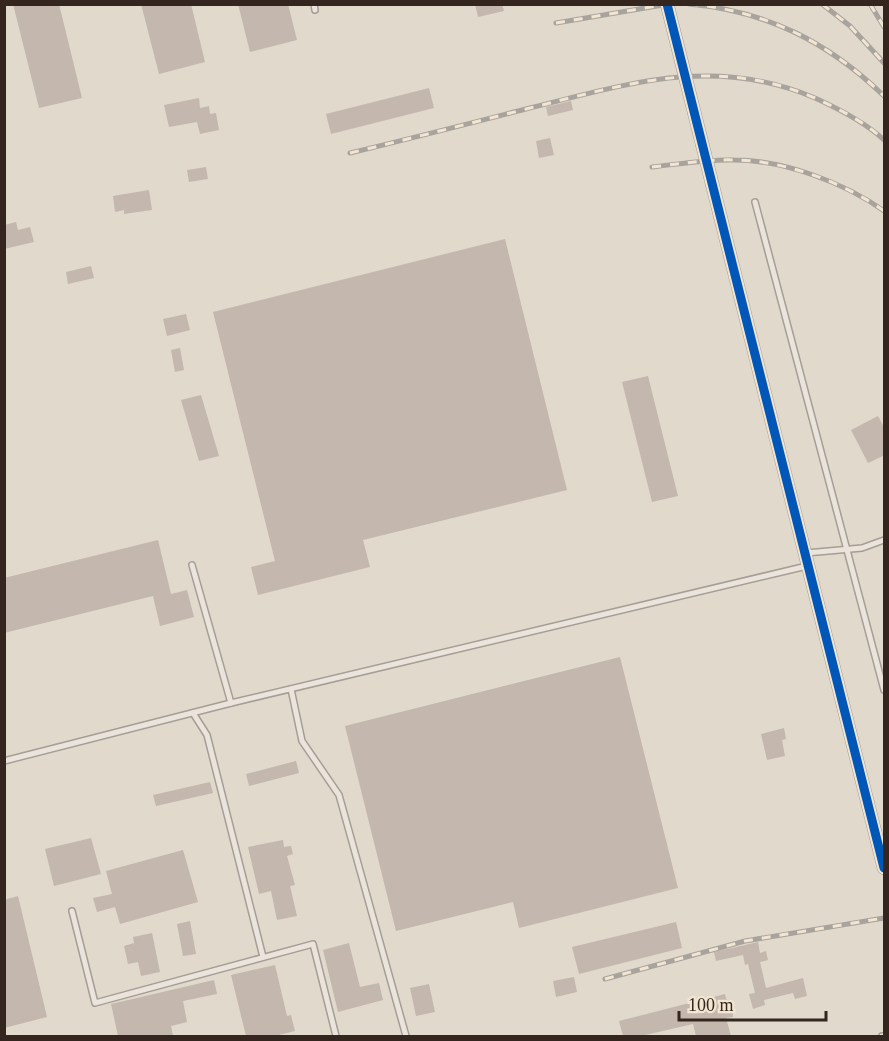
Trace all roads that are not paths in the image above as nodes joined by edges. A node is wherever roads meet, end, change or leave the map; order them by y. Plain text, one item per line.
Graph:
1 (667, 4) edge
2 (755, 202) dead end
3 (885, 540) edge
4 (847, 550) junction
5 (806, 553) junction
6 (192, 564) dead end
7 (809, 566) junction
8 (291, 689) junction
9 (885, 690) edge
10 (231, 703) junction
11 (193, 713) junction
12 (4, 761) edge
13 (880, 833) edge
14 (885, 868) edge
15 (72, 911) dead end
16 (263, 957) junction
17 (336, 1036) edge
18 (406, 1036) edge

1 - 5 street
2 - 4 lane
3 - 4 lane
4 - 5 lane
4 - 9 lane
5 - 7 street
6 - 10 lane
7 - 8 lane
7 - 13 street
8 - 10 lane
8 - 18 lane
10 - 11 lane
11 - 12 lane
11 - 16 lane
13 - 14 street
15 - 16 lane
16 - 17 lane

